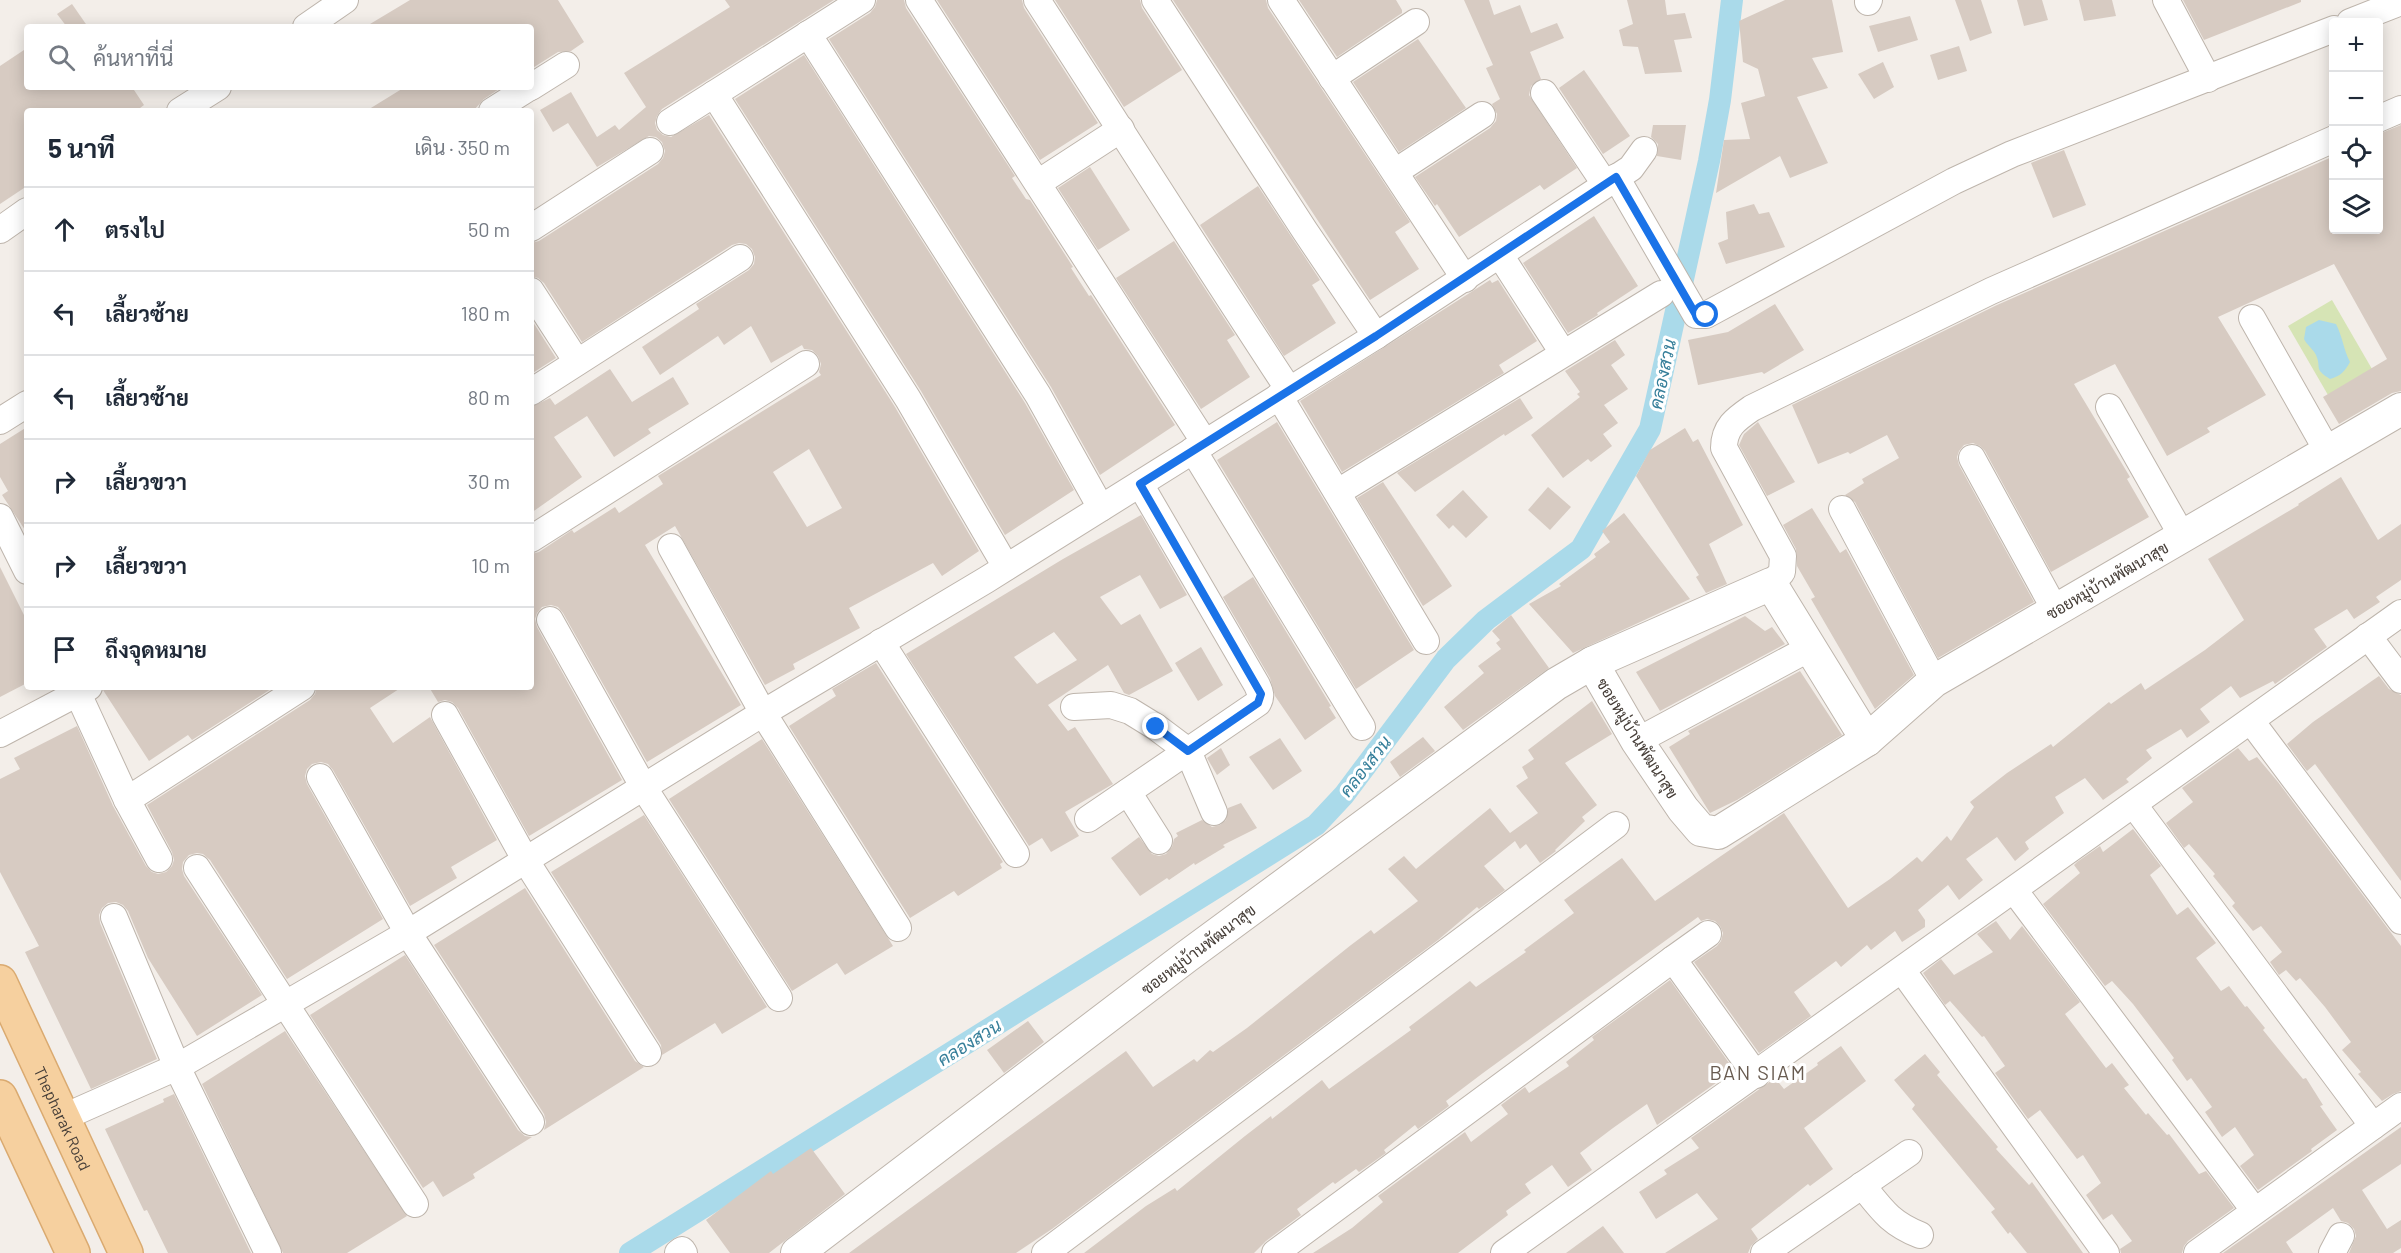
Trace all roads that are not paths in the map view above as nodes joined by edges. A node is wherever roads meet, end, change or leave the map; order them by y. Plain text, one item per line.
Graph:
1 (345, 0) edge
2 (862, 0) edge
3 (919, 0) edge
4 (1037, 0) edge
5 (1155, 0) edge
6 (1281, 0) edge
7 (2166, 0) edge
8 (2401, 2) edge
9 (2360, 18) edge
10 (1416, 21) dead end
11 (310, 24) edge
12 (2329, 31) edge
13 (808, 34) junction
14 (566, 64) dead end
15 (1332, 78) junction
16 (2208, 79) junction
17 (534, 85) edge
18 (213, 90) edge
19 (526, 90) edge
20 (1544, 93) dead end
21 (714, 94) junction
22 (185, 108) edge
23 (497, 108) edge
24 (2401, 109) edge
25 (1482, 115) dead end
26 (2383, 117) edge
27 (670, 122) dead end
28 (1121, 129) junction
29 (2329, 141) edge
30 (1644, 150) dead end
31 (650, 151) dead end
32 (1395, 172) junction
33 (1611, 181) junction
34 (1038, 183) junction
35 (24, 214) edge
36 (534, 226) edge
37 (0, 230) edge
38 (1500, 255) junction
39 (740, 258) dead end
40 (1465, 279) junction
41 (1661, 294) dead end
42 (534, 296) edge
43 (2252, 318) dead end
44 (1376, 336) junction
45 (1563, 353) junction
46 (577, 362) junction
47 (807, 364) dead end
48 (534, 390) edge
49 (1284, 393) junction
50 (24, 406) edge
51 (2109, 407) dead end
52 (2401, 409) edge
53 (0, 421) edge
54 (1199, 447) junction
55 (2328, 450) junction
56 (1972, 458) dead end
57 (1140, 484) junction
58 (1338, 492) junction
59 (1101, 508) junction
60 (1842, 509) dead end
61 (0, 517) edge
62 (2180, 536) junction
63 (534, 537) edge
64 (671, 547) dead end
65 (24, 560) edge
66 (1006, 567) junction
67 (1771, 584) junction
68 (2053, 609) junction
69 (2401, 613) edge
70 (550, 620) dead end
71 (2368, 636) junction
72 (1426, 641) dead end
73 (881, 642) junction
74 (1810, 648) junction
75 (1592, 663) junction
76 (2401, 680) edge
77 (1934, 681) junction
78 (79, 690) edge
79 (81, 690) edge
80 (297, 690) edge
81 (1074, 706) dead end
82 (763, 713) junction
83 (445, 715) dead end
84 (2252, 721) junction
85 (1362, 727) dead end
86 (0, 734) edge
87 (1867, 740) junction
88 (1637, 741) junction
89 (1188, 751) junction
90 (320, 777) dead end
91 (644, 788) junction
92 (1128, 792) junction
93 (128, 800) junction
94 (2134, 805) junction
95 (1214, 812) dead end
96 (1088, 819) dead end
97 (1616, 825) dead end
98 (1159, 841) dead end
99 (1016, 854) dead end
100 (159, 859) dead end
101 (526, 861) junction
102 (197, 868) dead end
103 (2014, 890) junction
104 (114, 917) dead end
105 (2401, 921) edge
106 (898, 928) dead end
107 (408, 933) junction
108 (1708, 934) dead end
109 (1672, 959) junction
110 (1902, 970) junction
111 (0, 982) edge
112 (778, 998) dead end
113 (285, 1004) junction
114 (648, 1053) dead end
115 (177, 1067) junction
116 (1756, 1075) junction
117 (0, 1097) edge
118 (2401, 1106) edge
119 (64, 1117) junction
120 (531, 1122) dead end
121 (2373, 1126) junction
122 (1909, 1152) dead end
123 (1862, 1185) junction
124 (415, 1204) dead end
125 (2254, 1210) junction
126 (1920, 1235) dead end
127 (73, 1253) edge
128 (126, 1253) edge
129 (268, 1253) edge
130 (678, 1253) edge
131 (684, 1253) edge
132 (797, 1253) edge
133 (1046, 1253) edge
134 (1275, 1253) edge
135 (1504, 1253) edge
136 (1764, 1253) edge
137 (2106, 1253) edge
138 (2197, 1253) edge

1 - 11 street
2 - 13 street
3 - 34 street
4 - 28 street
5 - 44 street
6 - 15 street
7 - 16 street
8 - 9 street
10 - 15 street
12 - 16 street
13 - 21 street
13 - 59 street
14 - 17 street
15 - 32 street
16 - 33 street
18 - 22 street
19 - 23 street
20 - 33 street
21 - 27 street
21 - 66 street
24 - 26 street
25 - 32 street
28 - 34 street
28 - 49 street
29 - 67 street
30 - 33 street
31 - 36 street
32 - 40 street
33 - 38 street
34 - 54 street
35 - 37 street
38 - 40 street
38 - 45 street
39 - 46 street
40 - 44 street
41 - 45 street
42 - 46 street
43 - 55 street
44 - 49 street
45 - 58 street
46 - 48 street
47 - 63 street
49 - 54 street
49 - 58 street
50 - 53 street
51 - 62 street
52 - 55 street, ซอยหมู่บ้านพัฒนาสุข
54 - 57 street
54 - 85 street
55 - 62 street, ซอยหมู่บ้านพัฒนาสุข
56 - 68 street
57 - 59 street
57 - 89 street
58 - 72 street
59 - 66 street
60 - 77 street
61 - 65 street
62 - 68 street, ซอยหมู่บ้านพัฒนาสุข
64 - 82 street
66 - 73 street
67 - 74 street
67 - 75 street
68 - 77 street, ซอยหมู่บ้านพัฒนาสุข
69 - 71 street
70 - 91 street
71 - 76 street
71 - 84 street
73 - 82 street
73 - 99 street
74 - 87 street
74 - 88 street
75 - 88 street, ซอยหมู่บ้านพัฒนาสุข
75 - 132 street, ซอยหมู่บ้านพัฒนาสุข
77 - 87 street, ซอยหมู่บ้านพัฒนาสุข
78 - 86 street
79 - 93 street
80 - 93 street
81 - 89 street
82 - 91 street
82 - 106 street
83 - 101 street
84 - 94 street
84 - 105 street
87 - 88 street, ซอยหมู่บ้านพัฒนาสุข
89 - 92 street
89 - 95 street
90 - 107 street
91 - 101 street
91 - 112 street
92 - 96 street
92 - 98 street
93 - 100 street
94 - 103 street
94 - 121 street
97 - 133 street
101 - 107 street
101 - 114 street
102 - 113 street
103 - 110 street
103 - 125 street
104 - 115 street
107 - 113 street
107 - 120 street
108 - 109 street
109 - 116 street
109 - 134 street
110 - 116 street
110 - 137 street
111 - 119 main road, Thepharak Road
113 - 115 street
113 - 124 street
115 - 119 street
115 - 129 street
116 - 135 street
117 - 127 main road
118 - 121 street
119 - 128 main road, Thepharak Road
121 - 125 street
122 - 123 street
123 - 126 street
123 - 136 street
125 - 138 street
130 - 131 street

